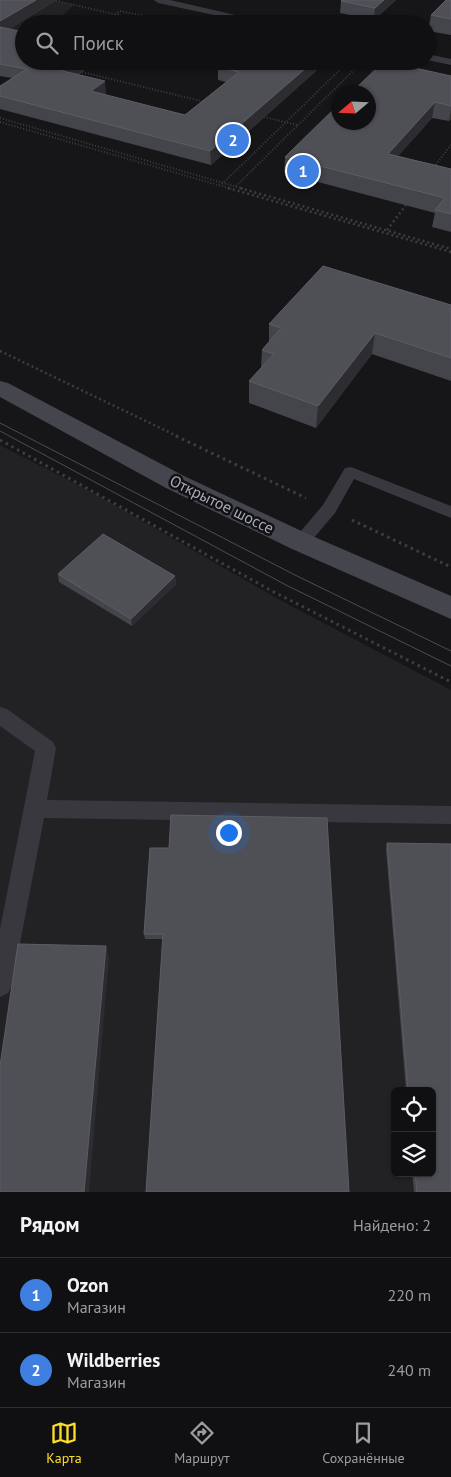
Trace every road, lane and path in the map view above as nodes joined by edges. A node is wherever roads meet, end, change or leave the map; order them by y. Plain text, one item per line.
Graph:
1 (52, 0) edge
2 (158, 0) edge
3 (114, 14) junction
4 (118, 15) edge
5 (138, 15) edge
6 (228, 15) edge
7 (436, 59) edge
8 (451, 62) edge
9 (340, 70) edge
10 (354, 70) edge
11 (371, 70) edge
12 (82, 72) dead end
13 (385, 73) edge
14 (205, 102) edge
15 (264, 117) edge
16 (0, 120) edge
17 (286, 122) junction
18 (298, 125) junction
19 (451, 145) edge
20 (430, 173) edge
21 (223, 183) junction
22 (220, 185) junction
23 (235, 187) junction
24 (406, 205) edge
25 (387, 230) junction
26 (451, 251) edge
27 (0, 351) edge
28 (0, 388) edge
29 (0, 440) edge
30 (329, 509) junction
31 (451, 512) edge
32 (301, 542) junction
33 (451, 567) edge
34 (451, 608) edge
35 (451, 682) edge
36 (0, 715) edge
37 (35, 809) junction
38 (451, 815) edge
39 (0, 985) edge

1 - 3 path
2 - 6 lane
3 - 4 path
3 - 5 path
7 - 8 lane
9 - 17 path
10 - 18 path
11 - 13 path
12 - 14 path
15 - 17 path
16 - 21 path
16 - 22 path
17 - 18 path
17 - 21 path
18 - 23 path
19 - 20 path
21 - 22 path
21 - 23 path
22 - 26 path
23 - 25 path
24 - 25 path
25 - 26 path
27 - 30 path
28 - 32 main road, Открытое шоссе
29 - 35 path
30 - 31 lane
30 - 32 lane
30 - 33 path
32 - 34 main road, Открытое шоссе
36 - 37 lane
37 - 38 lane
37 - 39 lane

